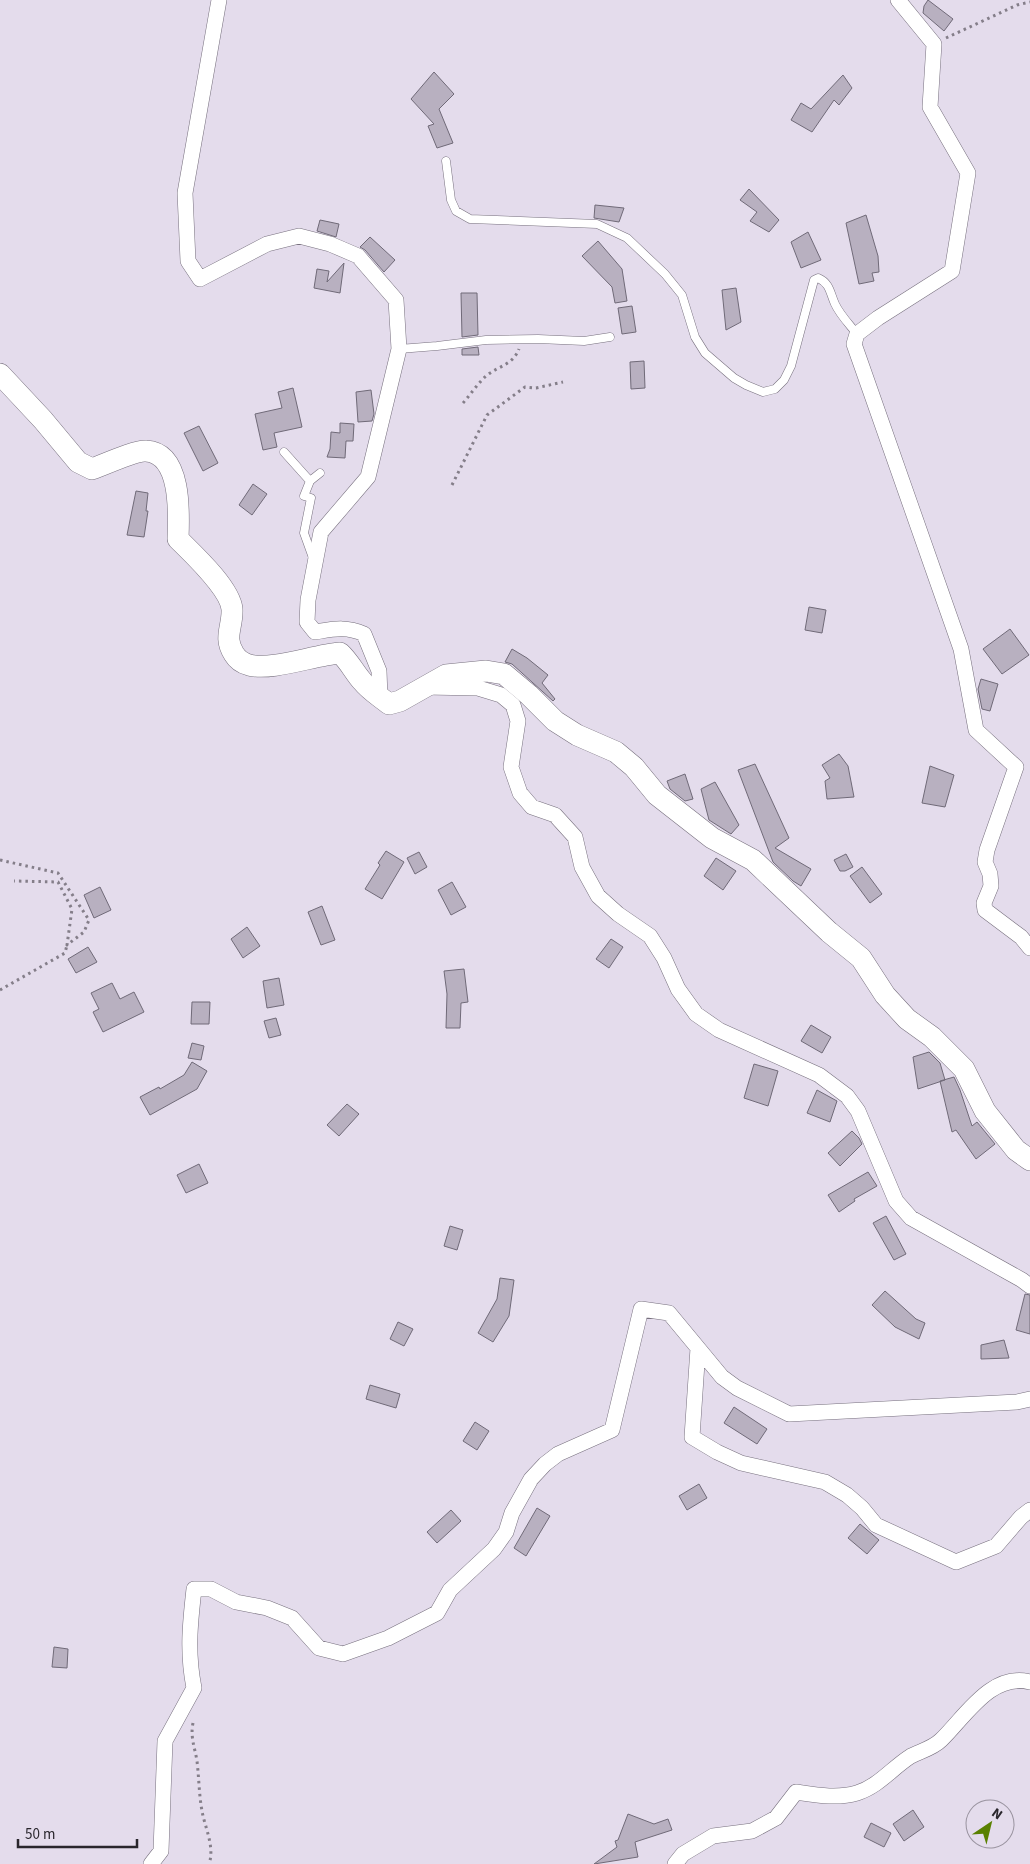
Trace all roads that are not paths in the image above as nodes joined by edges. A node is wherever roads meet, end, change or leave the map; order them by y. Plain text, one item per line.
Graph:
1 (219, 0) edge
2 (898, 0) edge
3 (446, 161) dead end
4 (857, 334) junction
5 (610, 337) dead end
6 (399, 349) junction
7 (0, 374) edge
8 (284, 452) dead end
9 (320, 473) dead end
10 (310, 481) junction
11 (315, 562) junction
12 (424, 687) junction
13 (380, 697) junction
14 (1030, 948) edge
15 (1030, 1160) edge
16 (1030, 1286) edge
17 (698, 1348) junction
18 (1030, 1399) edge
19 (1030, 1510) edge
20 (1030, 1682) edge
21 (151, 1864) edge
22 (675, 1864) edge

1 - 6 street
2 - 4 street
3 - 4 lane
4 - 14 street
5 - 6 lane
6 - 11 street
7 - 13 main road
8 - 10 lane
9 - 10 lane
10 - 11 lane
11 - 13 street
12 - 13 main road
12 - 15 main road
12 - 16 street
17 - 18 street
17 - 19 street
17 - 21 street
20 - 22 street

